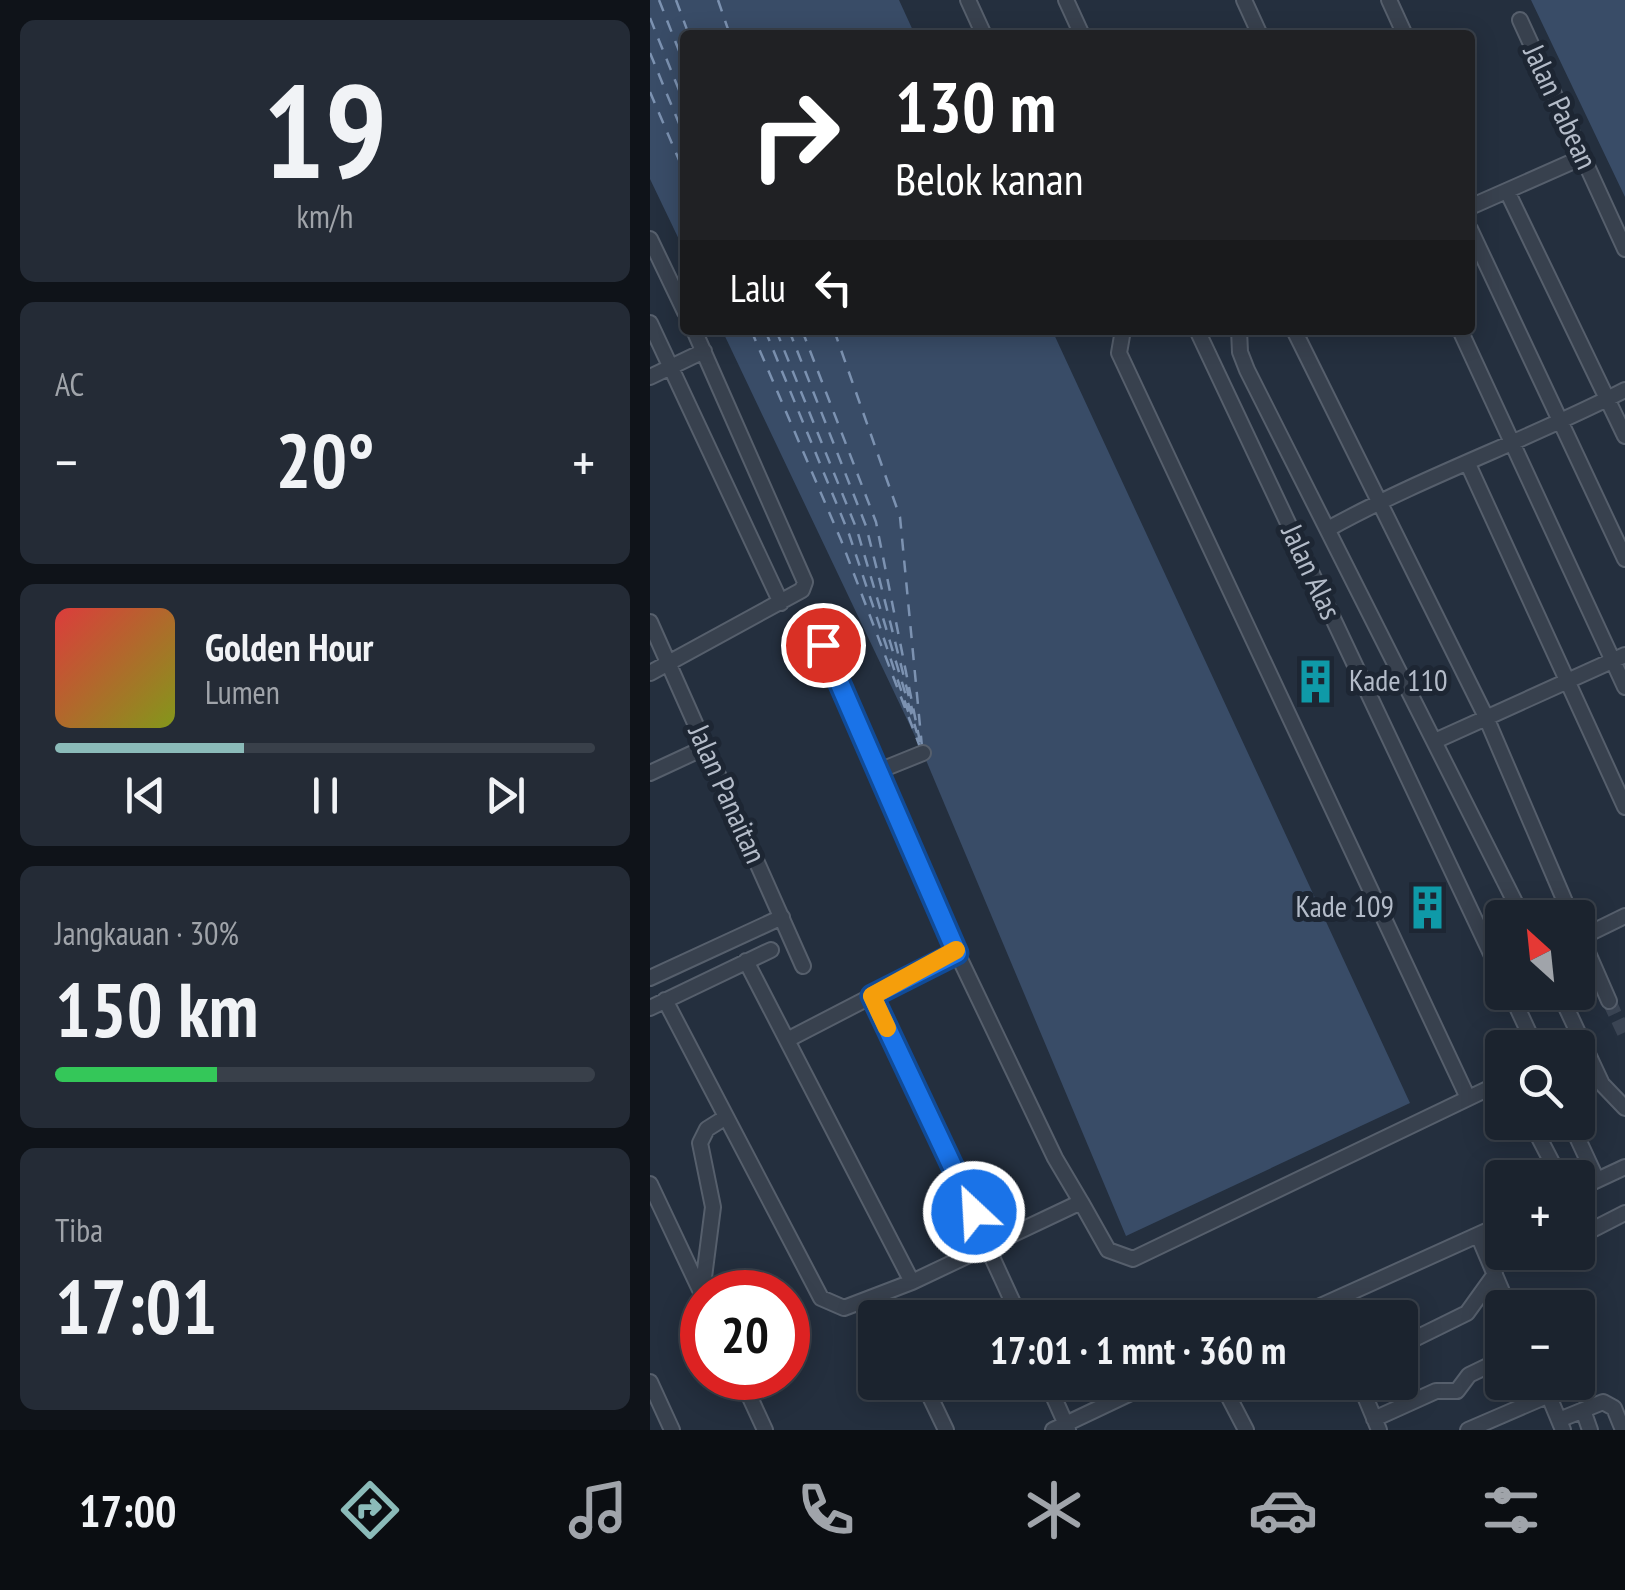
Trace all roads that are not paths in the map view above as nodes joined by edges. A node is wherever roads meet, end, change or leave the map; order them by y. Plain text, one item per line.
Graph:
1 (968, 0) edge
2 (1066, 0) edge
3 (1244, 0) edge
4 (1389, 0) edge
5 (1520, 20) dead end
6 (982, 30) edge
7 (1080, 30) edge
8 (1258, 30) edge
9 (1404, 30) edge
10 (1583, 157) junction
11 (1506, 191) junction
12 (1475, 205) edge
13 (650, 239) edge
14 (1475, 239) edge
15 (1625, 249) edge
16 (680, 302) edge
17 (650, 323) edge
18 (696, 335) edge
19 (1121, 335) edge
20 (1199, 335) edge
21 (1239, 335) edge
22 (1297, 335) edge
23 (1462, 335) edge
24 (704, 351) junction
25 (671, 367) junction
26 (650, 377) edge
27 (1625, 390) edge
28 (1608, 398) junction
29 (1562, 419) junction
30 (1625, 436) edge
31 (1514, 442) junction
32 (1468, 464) junction
33 (1380, 500) junction
34 (1328, 529) junction
35 (1625, 559) edge
36 (781, 604) junction
37 (650, 622) edge
38 (823, 645) dead end
39 (1619, 658) edge
40 (669, 664) junction
41 (650, 673) edge
42 (1568, 682) junction
43 (1625, 687) edge
44 (1485, 715) junction
45 (1435, 741) junction
46 (706, 748) junction
47 (922, 753) dead end
48 (881, 770) junction
49 (650, 773) edge
50 (1625, 807) edge
51 (1514, 900) edge
52 (1564, 900) edge
53 (1625, 916) edge
54 (782, 917) junction
55 (1595, 929) edge
56 (1485, 941) edge
57 (771, 950) dead end
58 (957, 953) junction
59 (746, 961) junction
60 (804, 966) dead end
61 (1595, 971) edge
62 (650, 978) edge
63 (872, 996) junction
64 (665, 1000) junction
65 (1609, 1001) tunnel mouth
66 (650, 1008) edge
67 (1567, 1010) edge
68 (786, 1040) junction
69 (1485, 1090) edge
70 (1468, 1098) junction
71 (1625, 1108) edge
72 (726, 1117) junction
73 (1578, 1140) edge
74 (1625, 1167) edge
75 (1596, 1180) joint
76 (650, 1184) edge
77 (1081, 1202) junction
78 (1625, 1213) edge
79 (1595, 1228) edge
80 (1485, 1232) edge
81 (1478, 1236) junction
82 (989, 1244) junction
83 (691, 1270) edge
84 (705, 1270) edge
85 (1495, 1274) junction
86 (912, 1282) junction
87 (1502, 1290) edge
88 (1012, 1300) edge
89 (1348, 1300) edge
90 (1418, 1337) edge
91 (1485, 1367) edge
92 (650, 1382) edge
93 (751, 1400) edge
94 (932, 1400) edge
95 (1053, 1400) edge
96 (1118, 1400) edge
97 (1230, 1400) edge
98 (1366, 1400) edge
99 (1525, 1400) edge
100 (1551, 1400) edge
101 (1582, 1410) junction
102 (1376, 1425) edge
103 (1561, 1425) edge
104 (1062, 1428) edge
105 (672, 1430) edge
106 (765, 1430) edge
107 (946, 1430) edge
108 (1246, 1430) edge
109 (1468, 1430) edge
110 (1590, 1430) edge
111 (1623, 1430) edge

1 - 6 street
2 - 7 street
3 - 8 street
4 - 9 street
5 - 10 street, Jalan Pabean
10 - 11 street
10 - 15 street, Jalan Pabean
11 - 12 street
11 - 28 street
13 - 16 street
14 - 29 street
17 - 25 street
18 - 24 street
19 - 70 street
20 - 56 street, Jalan Alas
21 - 34 street
22 - 33 street
23 - 31 street
24 - 25 street
24 - 36 street
25 - 26 street
25 - 36 street
27 - 28 street
28 - 29 street
28 - 30 street
29 - 31 street
29 - 35 street
31 - 32 street
31 - 39 street
32 - 33 street
32 - 42 street
33 - 34 street
33 - 44 street
34 - 45 street
36 - 40 street
37 - 40 street, Jalan Panaitan
38 - 48 street
39 - 42 street
39 - 43 street
40 - 41 street
40 - 46 street, Jalan Panaitan
42 - 44 street
42 - 50 street
44 - 45 street
44 - 52 street
45 - 51 street
46 - 49 street
46 - 54 street, Jalan Panaitan
47 - 48 street
48 - 58 street
53 - 55 street
54 - 60 street, Jalan Panaitan
54 - 62 street
57 - 59 street
58 - 63 street
58 - 77 street
59 - 64 street
59 - 68 street
61 - 65 street
63 - 68 street
63 - 82 street
64 - 66 street
64 - 72 street
67 - 71 street
68 - 86 street
69 - 70 street
70 - 77 street
72 - 84 street
72 - 86 street
73 - 75 street
74 - 75 street
76 - 83 street
77 - 82 street
78 - 79 street
80 - 81 street
81 - 85 street
81 - 89 street
82 - 86 street
82 - 88 street
85 - 87 street
85 - 90 street
91 - 102 street
92 - 105 street
93 - 106 street
94 - 107 street
95 - 104 street
96 - 104 street
97 - 108 street
98 - 102 street
99 - 109 street
100 - 103 street
101 - 103 street
101 - 110 street
101 - 111 street

